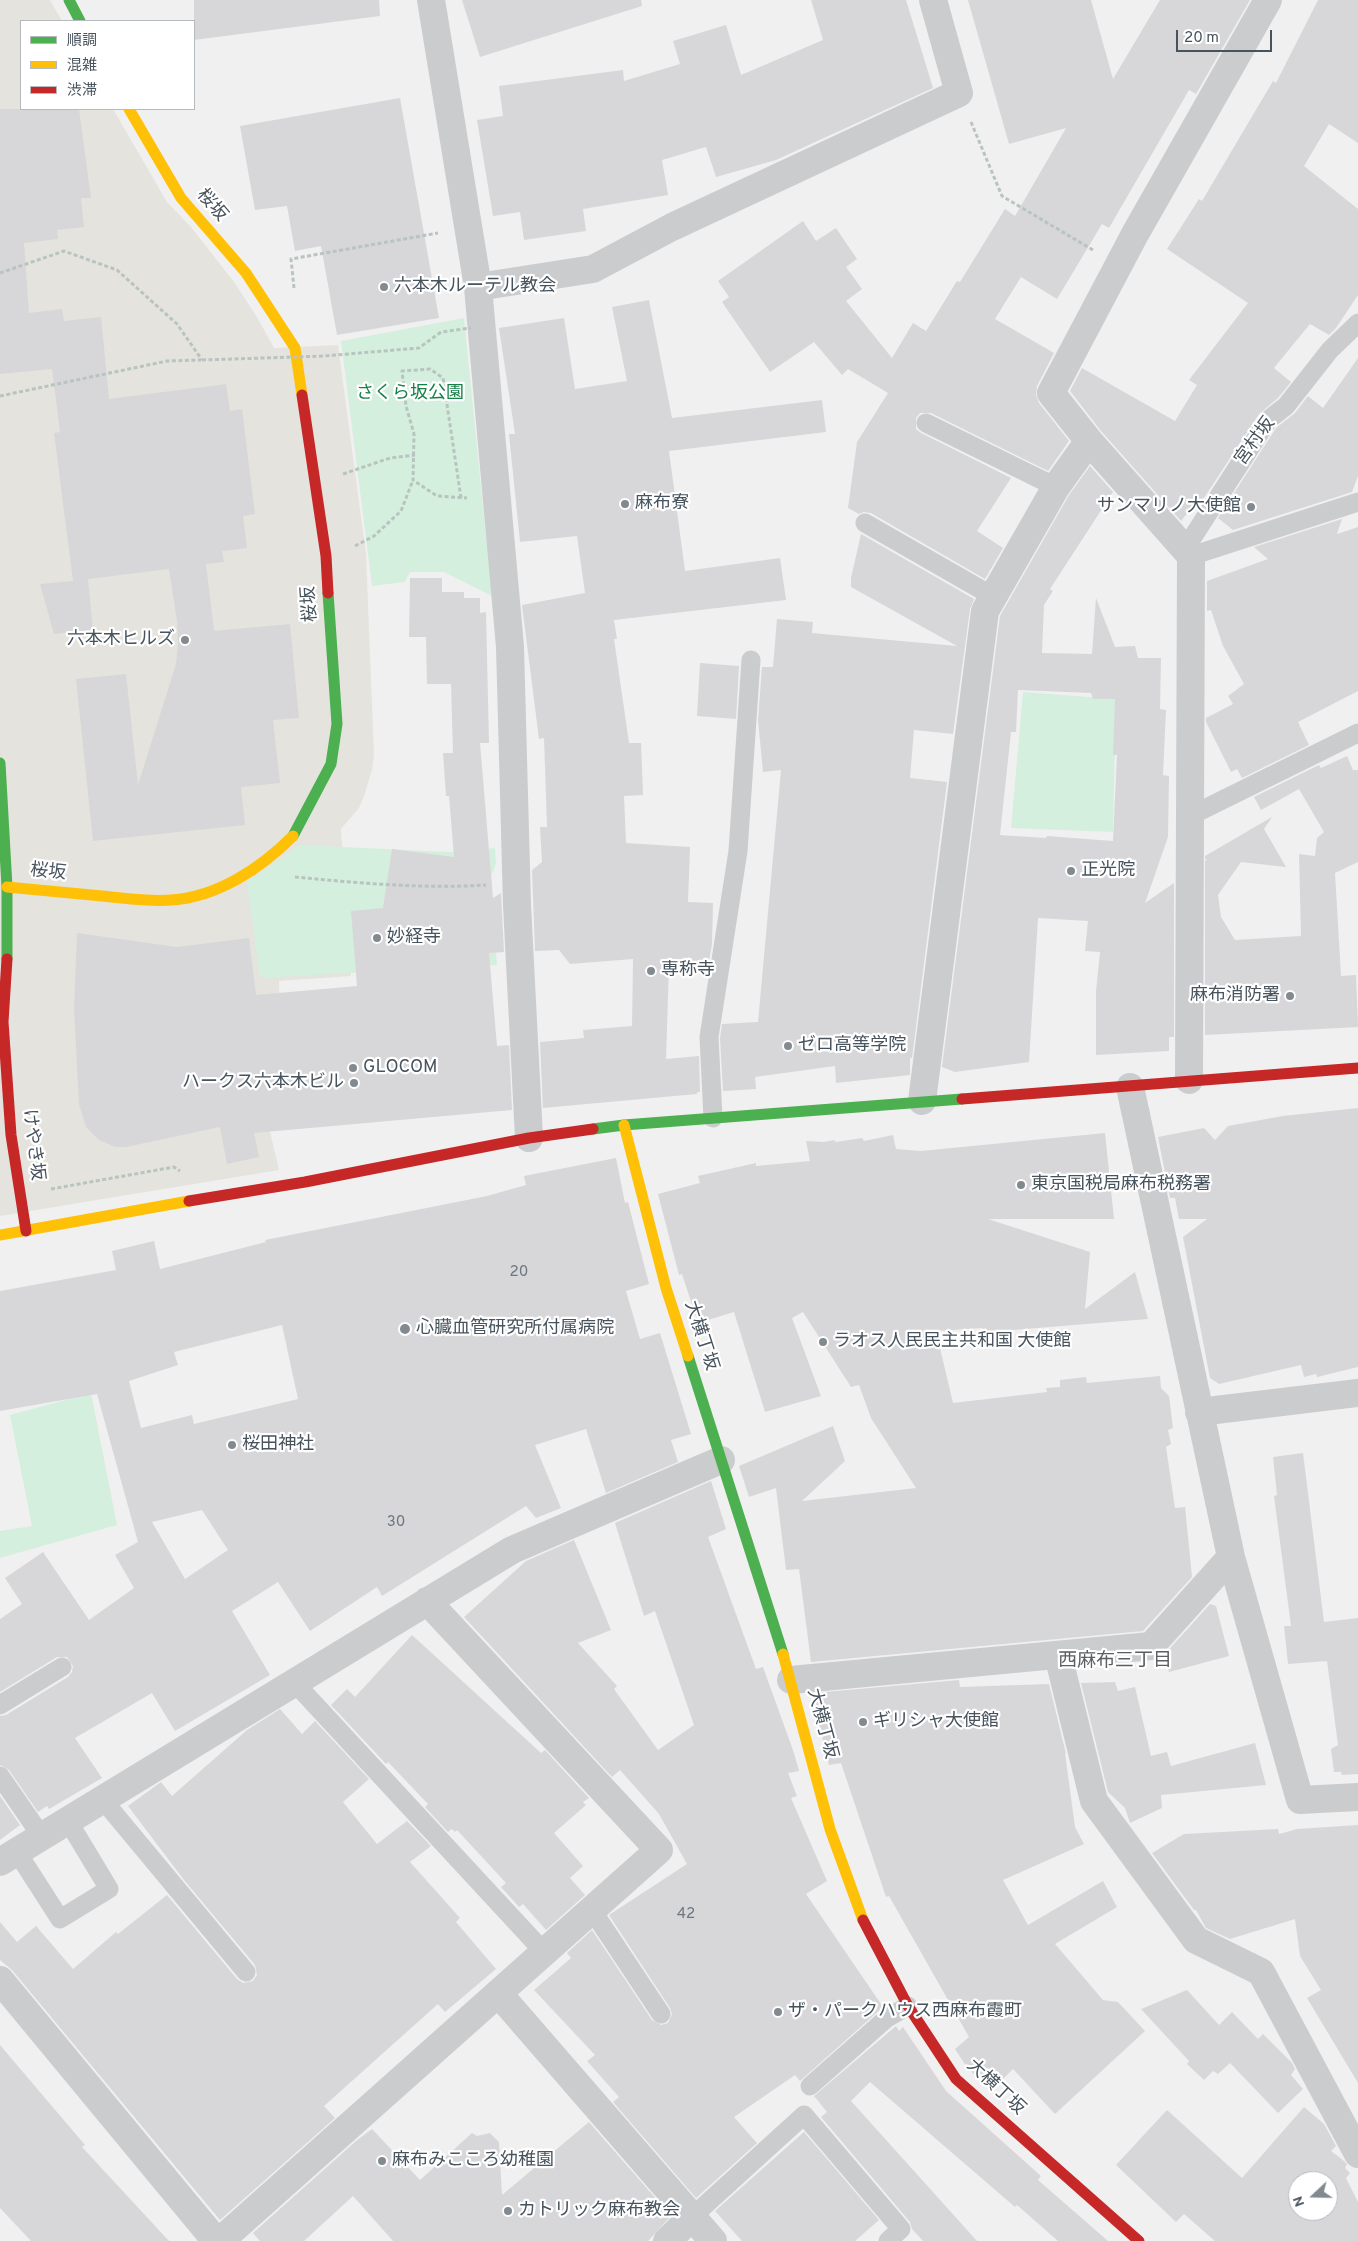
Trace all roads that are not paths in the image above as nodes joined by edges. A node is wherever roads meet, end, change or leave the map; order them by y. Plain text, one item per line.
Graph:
1 (69, 0) edge
2 (431, 0) edge
3 (933, 0) edge
4 (1268, 0) edge
5 (79, 20) edge
6 (129, 110) edge
7 (478, 287) junction
8 (1358, 323) edge
9 (926, 423) dead end
10 (1089, 441) junction
11 (1056, 487) junction
12 (1358, 502) edge
13 (865, 523) dead end
14 (1188, 552) junction
15 (994, 597) junction
16 (751, 660) dead end
17 (1358, 733) edge
18 (0, 763) edge
19 (1192, 814) junction
20 (3, 887) edge
21 (1, 1022) edge
22 (1358, 1068) edge
23 (1189, 1080) junction
24 (1130, 1086) junction
25 (922, 1101) junction
26 (713, 1118) junction
27 (624, 1125) junction
28 (529, 1138) junction
29 (26, 1231) junction
30 (0, 1235) edge
31 (1358, 1393) edge
32 (1199, 1412) junction
33 (721, 1460) junction
34 (1231, 1557) junction
35 (428, 1601) junction
36 (1058, 1655) junction
37 (62, 1667) dead end
38 (791, 1680) junction
39 (294, 1682) junction
40 (0, 1706) edge
41 (0, 1776) edge
42 (1358, 1798) edge
43 (103, 1800) junction
44 (68, 1821) junction
45 (42, 1837) junction
46 (9, 1857) edge
47 (592, 1910) junction
48 (544, 1952) junction
49 (246, 1972) dead end
50 (0, 1980) edge
51 (498, 1993) junction
52 (908, 2006) junction
53 (661, 2014) dead end
54 (810, 2086) dead end
55 (1358, 2154) edge
56 (693, 2216) junction
57 (216, 2241) edge
58 (220, 2241) edge
59 (668, 2241) edge
60 (713, 2241) edge
61 (888, 2241) edge
62 (1139, 2241) edge

1 - 5 street
2 - 7 street
3 - 7 street
4 - 10 street
6 - 20 street, 桜坂
7 - 28 street
8 - 14 lane, 宮村坂
9 - 11 lane
10 - 11 street
10 - 14 street
11 - 15 street
12 - 14 lane
13 - 15 lane
14 - 19 street
15 - 25 street
16 - 26 lane
17 - 19 lane
18 - 20 street, けやき坂
19 - 23 street
20 - 21 street, けやき坂
21 - 29 street, けやき坂
22 - 23 street
23 - 24 street
24 - 25 street
24 - 32 street
25 - 26 street
26 - 27 street
27 - 28 street
27 - 33 street, 大横丁坂
28 - 29 street
29 - 30 street
31 - 32 street
32 - 34 street
33 - 35 street
33 - 38 street, 大横丁坂
34 - 36 street
34 - 42 street
35 - 39 street
35 - 47 street
36 - 38 street
36 - 55 street
37 - 40 lane
38 - 52 street, 大横丁坂
39 - 43 street
39 - 48 lane
41 - 45 lane
43 - 44 street
43 - 49 lane
44 - 45 street
44 - 46 lane
45 - 46 street
47 - 48 street
47 - 53 lane
48 - 51 street
50 - 57 street
51 - 56 street
51 - 58 street
52 - 54 lane
52 - 62 street, 大横丁坂
56 - 59 street
56 - 60 street
56 - 61 lane

